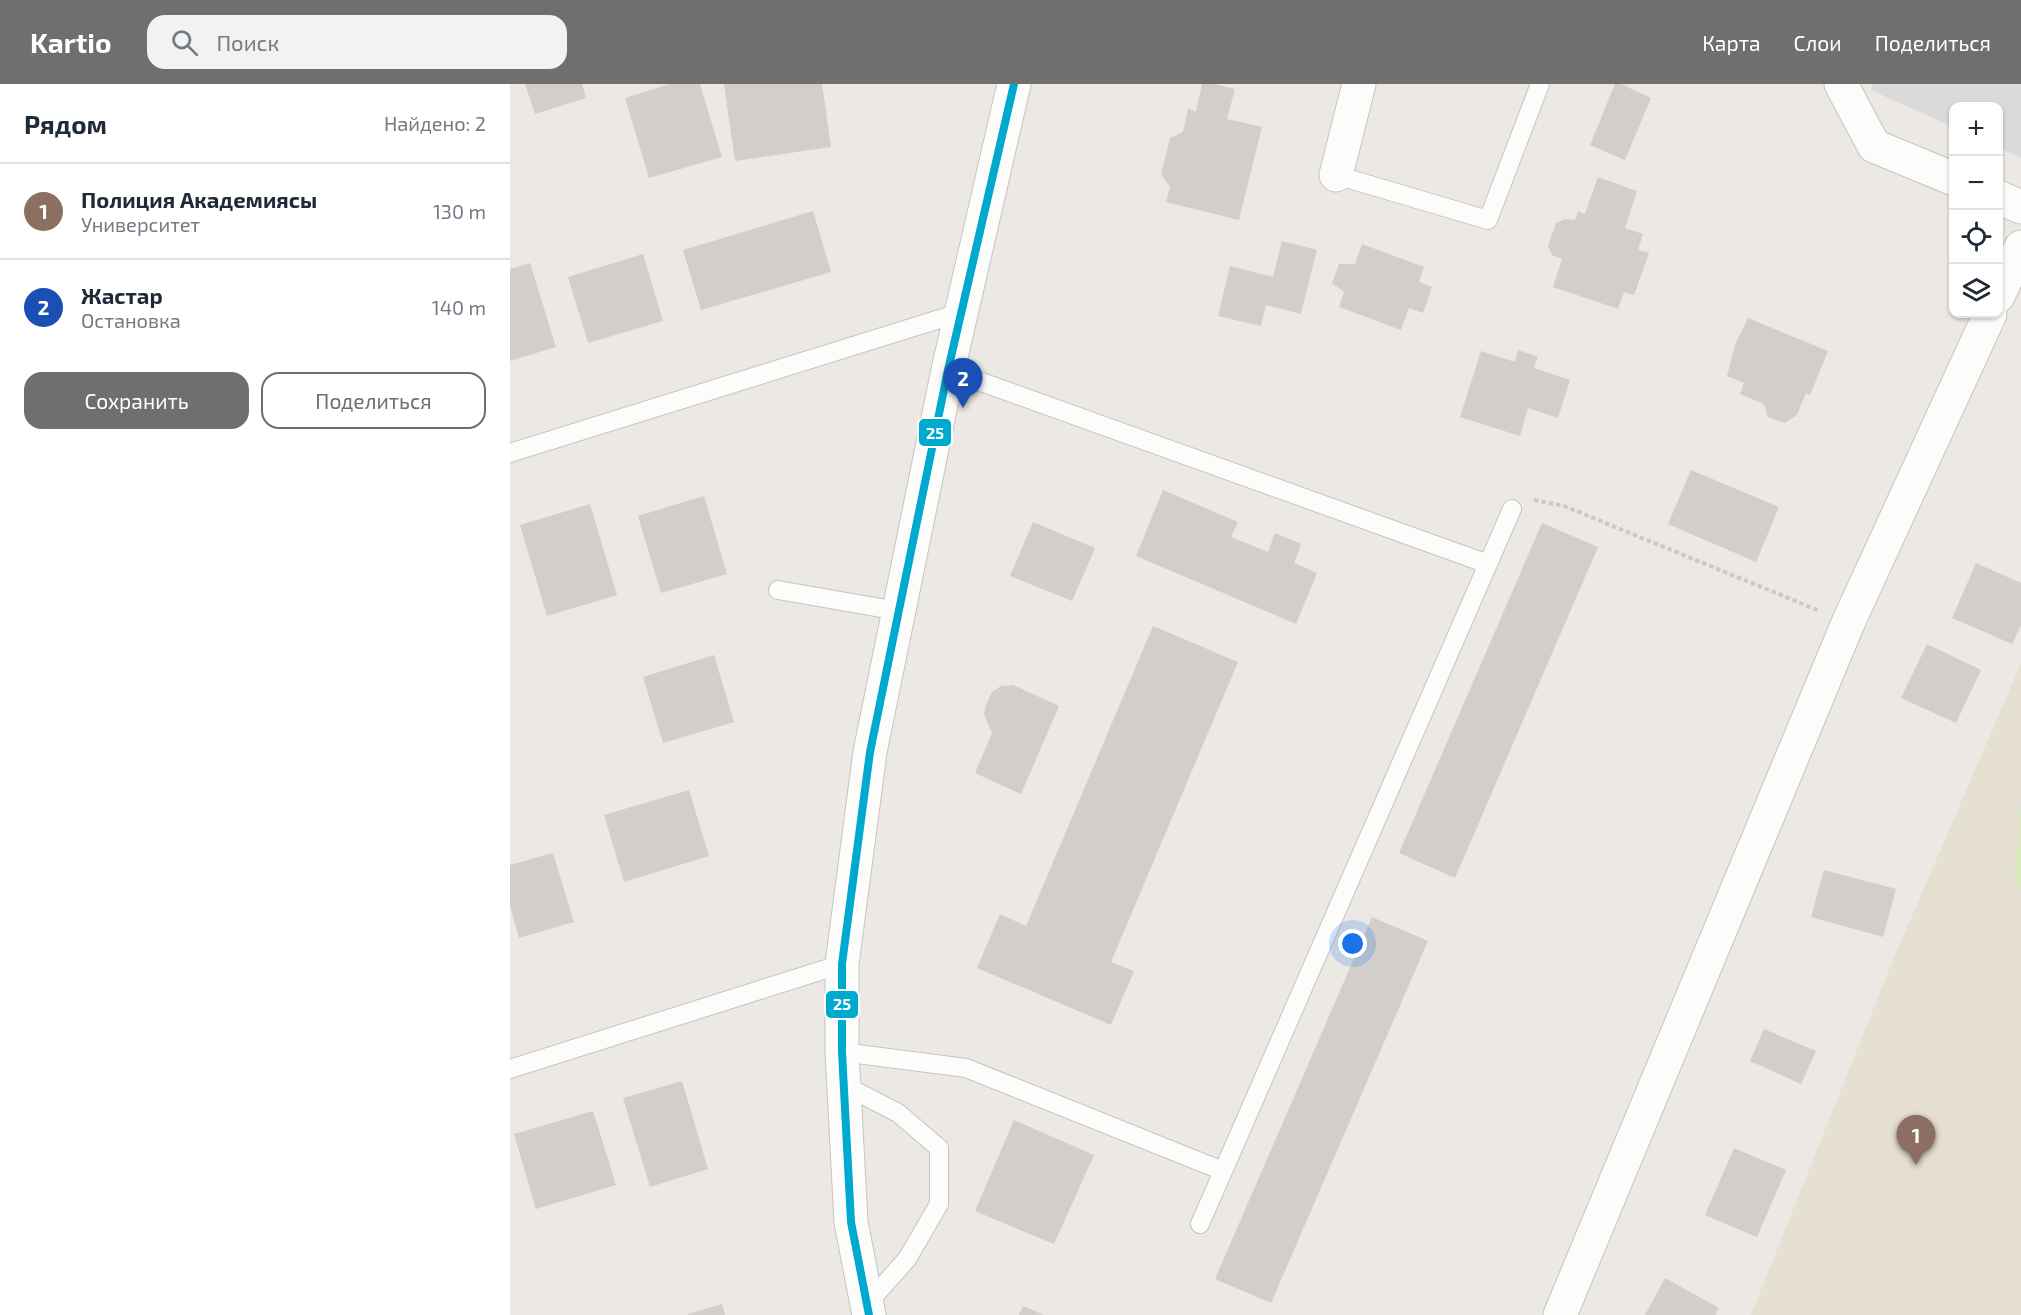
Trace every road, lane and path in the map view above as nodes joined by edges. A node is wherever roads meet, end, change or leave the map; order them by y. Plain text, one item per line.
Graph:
1 (1014, 84) edge
2 (1359, 84) edge
3 (1540, 84) edge
4 (1841, 84) edge
5 (1336, 175) joint
6 (1949, 177) edge
7 (2003, 199) edge
8 (2021, 207) edge
9 (2021, 247) edge
10 (2003, 285) edge
11 (962, 312) junction
12 (1988, 318) edge
13 (948, 370) junction
14 (510, 453) edge
15 (1512, 509) joint
16 (1488, 564) junction
17 (778, 590) dead end
18 (898, 611) junction
19 (1848, 623) junction
20 (842, 964) junction
21 (842, 1052) junction
22 (510, 1069) edge
23 (844, 1085) junction
24 (1223, 1171) junction
25 (1200, 1224) dead end
26 (868, 1309) edge
27 (1560, 1315) edge

1 - 11 street
2 - 5 street
3 - 5 lane
4 - 6 street
7 - 8 street
9 - 10 street
11 - 13 street
11 - 14 lane
12 - 19 street
13 - 16 lane
13 - 18 street
15 - 16 lane
15 - 19 path
16 - 24 lane
17 - 18 lane
18 - 20 street
19 - 27 street
20 - 21 street
20 - 22 lane
21 - 23 street
21 - 24 lane
23 - 26 street
23 - 26 lane
24 - 25 lane

